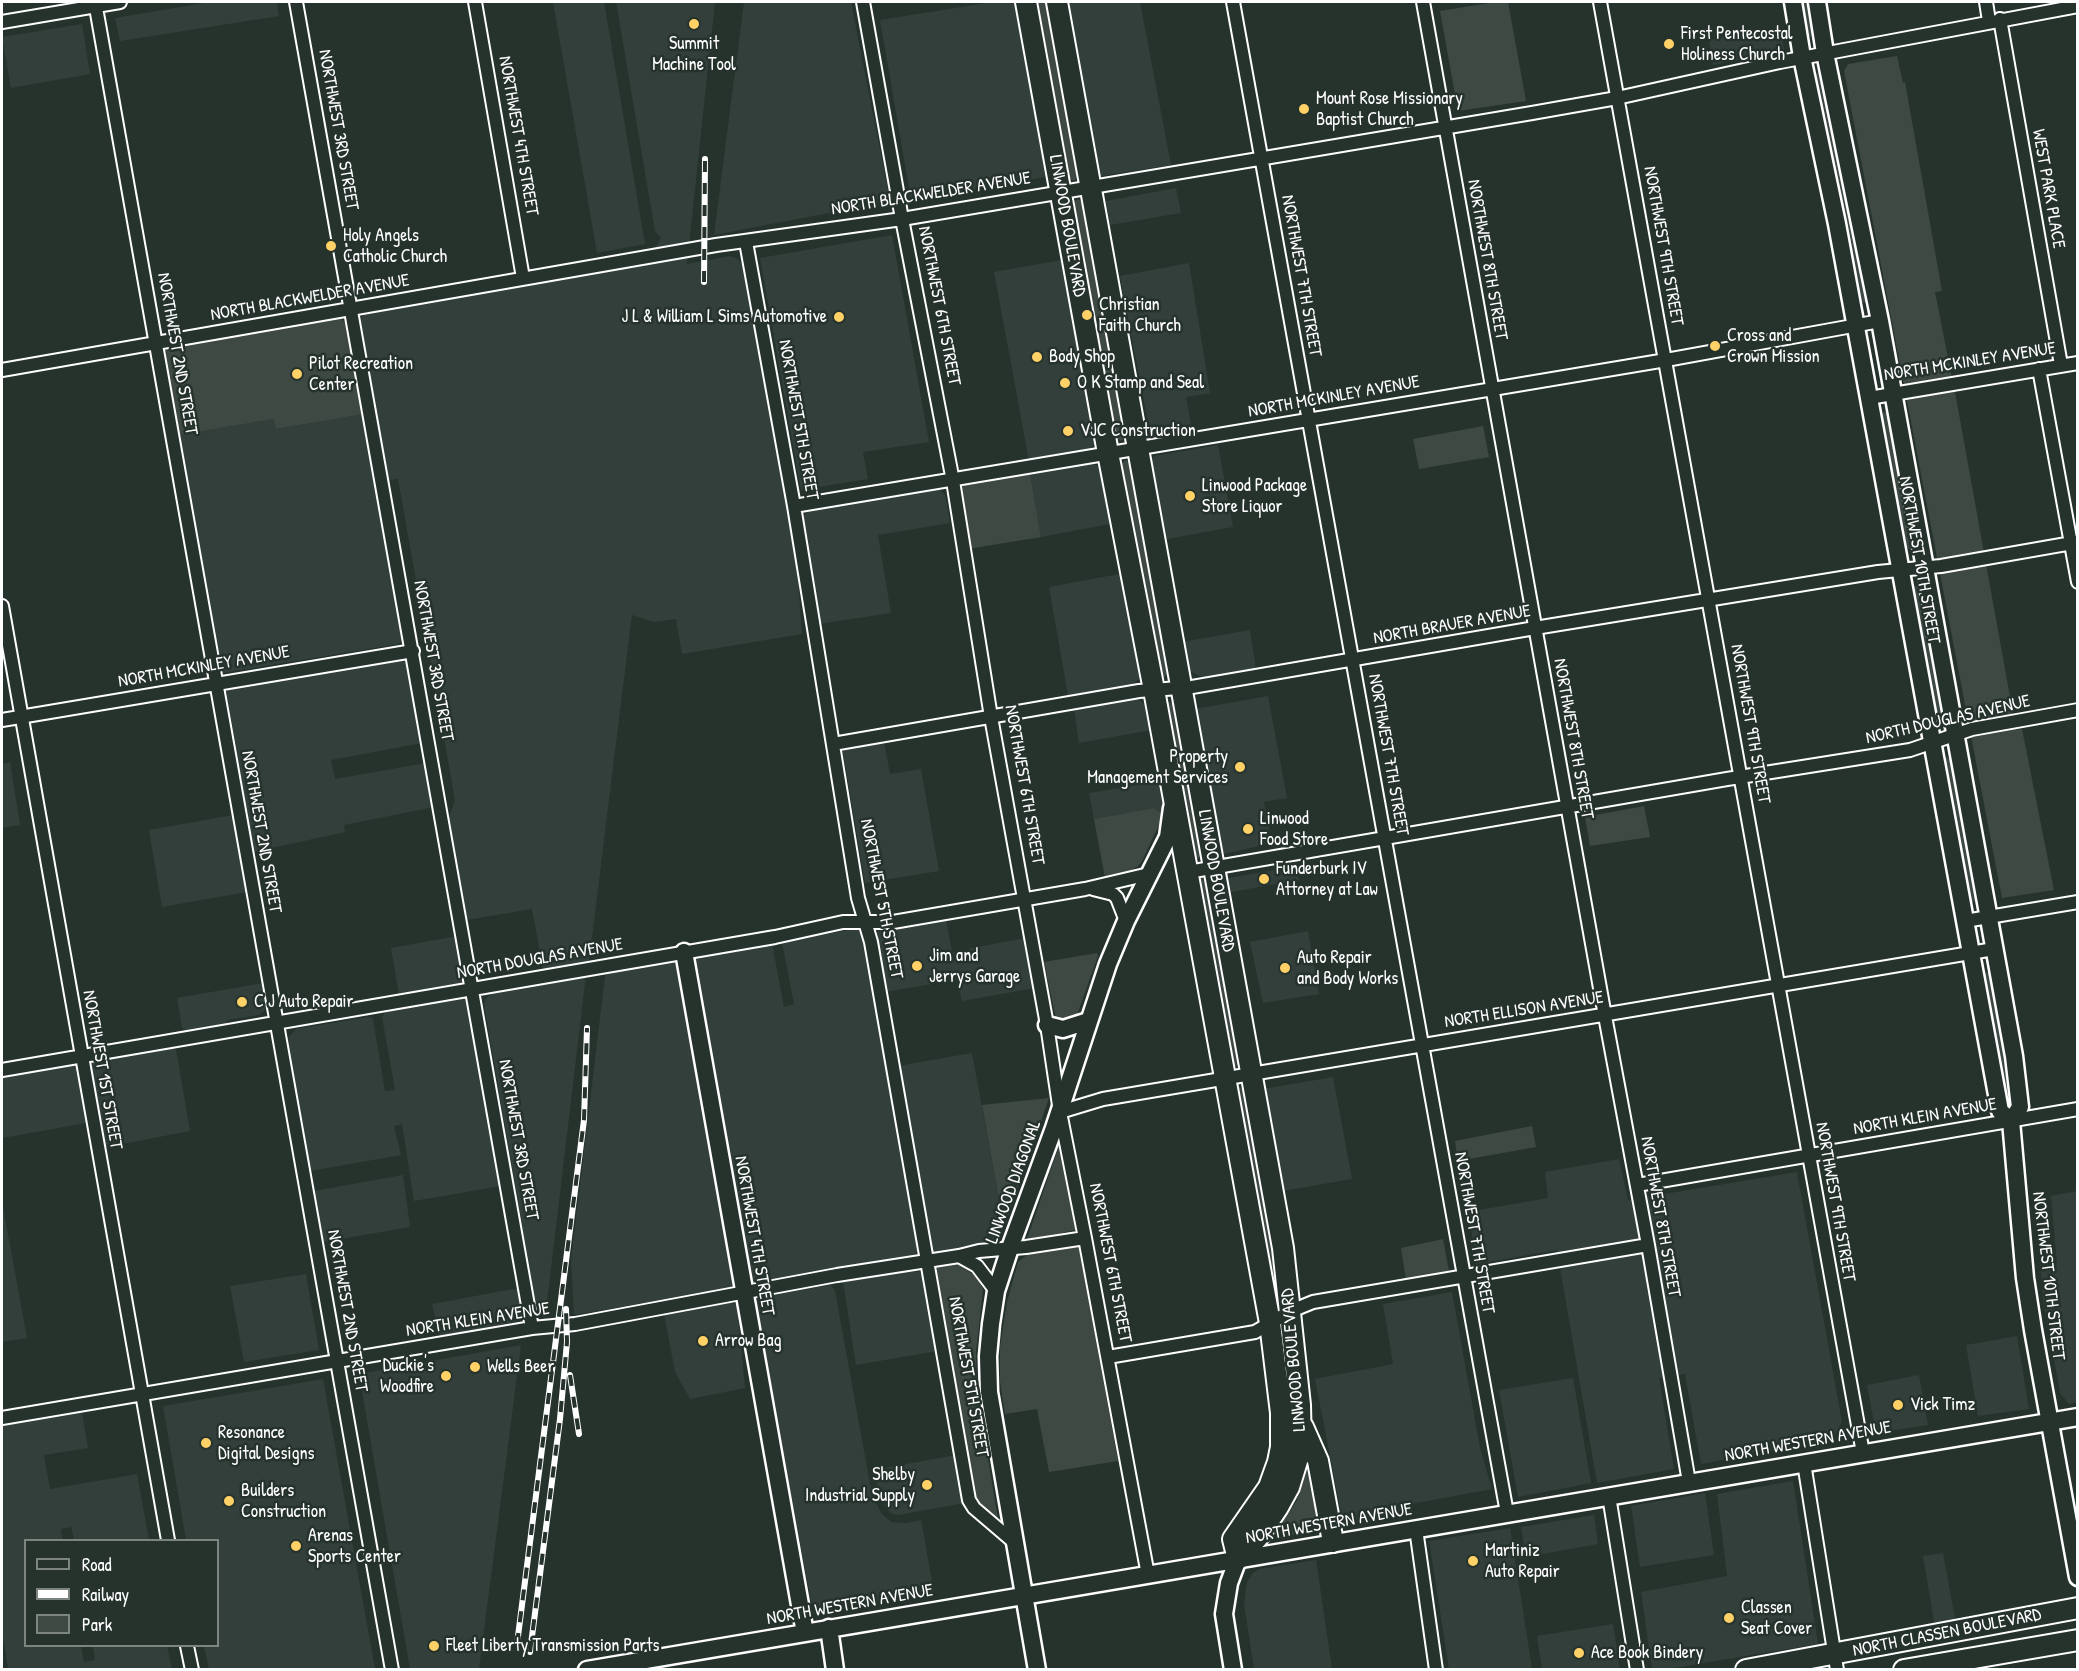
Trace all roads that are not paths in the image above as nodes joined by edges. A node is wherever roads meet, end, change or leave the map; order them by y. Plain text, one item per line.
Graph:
1 (120, 2) edge
2 (296, 2) edge
3 (475, 2) edge
4 (863, 2) edge
5 (1026, 2) edge
6 (1058, 2) edge
7 (1233, 2) edge
8 (1423, 2) edge
9 (1600, 2) edge
10 (1793, 2) edge
11 (1817, 2) edge
12 (1986, 2) edge
13 (95, 4) edge
14 (2078, 6) edge
15 (1994, 20) junction
16 (2, 22) edge
17 (1825, 53) junction
18 (1802, 57) junction
19 (1617, 98) junction
20 (1446, 128) junction
21 (1262, 160) junction
22 (1091, 187) junction
23 (1060, 192) junction
24 (902, 219) junction
25 (746, 242) junction
26 (523, 278) junction
27 (351, 309) junction
28 (1880, 321) junction
29 (1856, 326) junction
30 (157, 342) junction
31 (1666, 360) junction
32 (2078, 363) edge
33 (2061, 365) junction
34 (2039, 369) junction
35 (2, 370) edge
36 (1492, 388) junction
37 (1893, 393) junction
38 (1869, 398) junction
39 (1309, 419) junction
40 (1138, 448) junction
41 (1108, 453) junction
42 (953, 481) junction
43 (794, 506) junction
44 (2074, 542) edge
45 (1925, 568) junction
46 (1900, 570) junction
47 (2078, 582) edge
48 (1709, 600) junction
49 (2, 606) edge
50 (1535, 628) junction
51 (413, 651) junction
52 (1353, 661) junction
53 (216, 683) junction
54 (1182, 688) junction
55 (1154, 690) junction
56 (2078, 710) edge
57 (21, 716) junction
58 (991, 717) junction
59 (2, 720) edge
60 (1955, 735) junction
61 (1932, 742) junction
62 (833, 744) junction
63 (1741, 777) junction
64 (1174, 798) junction
65 (1567, 807) junction
66 (1383, 837) junction
67 (1214, 867) junction
68 (1188, 872) junction
69 (1149, 874) junction
70 (1085, 889) junction
71 (1024, 898) junction
72 (2078, 902) edge
73 (1989, 917) junction
74 (1126, 921) junction
75 (1965, 921) junction
76 (865, 922) junction
77 (1994, 949) junction
78 (684, 952) junction
79 (1970, 953) junction
80 (1778, 986) junction
81 (473, 988) junction
82 (1605, 1016) junction
83 (1088, 1021) junction
84 (277, 1023) junction
85 (1047, 1025) junction
86 (1421, 1045) junction
87 (82, 1057) junction
88 (2, 1070) edge
89 (1251, 1074) junction
90 (1226, 1079) junction
91 (2078, 1109) edge
92 (1060, 1112) junction
93 (2011, 1121) junction
94 (1809, 1156) junction
95 (1637, 1185) junction
96 (1085, 1238) junction
97 (1648, 1245) junction
98 (1010, 1248) junction
99 (960, 1256) junction
100 (928, 1262) junction
101 (1464, 1277) junction
102 (996, 1291) junction
103 (744, 1292) junction
104 (1291, 1311) junction
105 (1270, 1323) junction
106 (532, 1328) junction
107 (1108, 1357) junction
108 (337, 1361) junction
109 (142, 1395) junction
110 (2078, 1417) edge
111 (2, 1418) edge
112 (2049, 1421) junction
113 (1302, 1424) junction
114 (1863, 1453) junction
115 (1804, 1463) junction
116 (1689, 1482) junction
117 (1609, 1496) junction
118 (1507, 1514) junction
119 (1416, 1529) junction
120 (168, 1539) edge
121 (1333, 1542) junction
122 (1015, 1543) junction
123 (1238, 1559) junction
124 (1148, 1575) junction
125 (2078, 1577) edge
126 (1025, 1595) junction
127 (2078, 1608) edge
128 (829, 1628) junction
129 (805, 1633) junction
130 (2078, 1640) edge
131 (187, 1647) edge
132 (1836, 1662) edge
133 (192, 1670) edge
134 (392, 1670) edge
135 (587, 1670) edge
136 (835, 1670) edge
137 (1037, 1670) edge
138 (1233, 1670) edge
139 (1436, 1670) edge
140 (1637, 1670) edge
141 (1746, 1670) edge
142 (1904, 1670) edge

1 - 13 street
2 - 27 street, NORTHWEST 3RD STREET
3 - 26 street, NORTHWEST 4TH STREET
4 - 24 street, NORTHWEST 6TH STREET
5 - 23 main road, LINWOOD BOULEVARD
6 - 22 main road, LINWOOD BOULEVARD
7 - 21 street, NORTHWEST 7TH STREET
8 - 20 street, NORTHWEST 8TH STREET
9 - 19 street, NORTHWEST 9TH STREET
10 - 18 main road, NORTHWEST 10TH STREET
11 - 17 main road, NORTHWEST 10TH STREET
12 - 15 street, WEST PARK PLACE
13 - 16 street
13 - 30 street, NORTHWEST 2ND STREET
14 - 15 street, NORTH BLACKWELDER AVENUE
15 - 17 street, NORTH BLACKWELDER AVENUE
15 - 33 street, WEST PARK PLACE
17 - 18 street, NORTH BLACKWELDER AVENUE
17 - 28 main road, NORTHWEST 10TH STREET
18 - 19 street, NORTH BLACKWELDER AVENUE
18 - 29 main road, NORTHWEST 10TH STREET
19 - 20 street, NORTH BLACKWELDER AVENUE
19 - 31 street, NORTHWEST 9TH STREET
20 - 21 street, NORTH BLACKWELDER AVENUE
20 - 36 street, NORTHWEST 8TH STREET
21 - 22 street, NORTH BLACKWELDER AVENUE
21 - 39 street, NORTHWEST 7TH STREET
22 - 23 street, NORTH BLACKWELDER AVENUE
22 - 40 main road, LINWOOD BOULEVARD
23 - 24 street, NORTH BLACKWELDER AVENUE
23 - 41 main road, LINWOOD BOULEVARD
24 - 25 street, NORTH BLACKWELDER AVENUE
24 - 42 street, NORTHWEST 6TH STREET
25 - 26 street, NORTH BLACKWELDER AVENUE
25 - 43 street, NORTHWEST 5TH STREET
26 - 27 street, NORTH BLACKWELDER AVENUE
27 - 30 street, NORTH BLACKWELDER AVENUE
27 - 51 street, NORTHWEST 3RD STREET
28 - 29 street, NORTH MCKINLEY AVENUE
28 - 37 main road, NORTHWEST 10TH STREET
29 - 31 street, NORTH MCKINLEY AVENUE
29 - 38 main road, NORTHWEST 10TH STREET
30 - 35 street, NORTH BLACKWELDER AVENUE
30 - 53 street, NORTHWEST 2ND STREET
31 - 36 street, NORTH MCKINLEY AVENUE
31 - 48 street, NORTHWEST 9TH STREET
32 - 33 street, NORTH MCKINLEY AVENUE
33 - 34 street, NORTH MCKINLEY AVENUE
34 - 37 street, NORTH MCKINLEY AVENUE
34 - 44 street
36 - 39 street, NORTH MCKINLEY AVENUE
36 - 50 street, NORTHWEST 8TH STREET
37 - 38 street, NORTH MCKINLEY AVENUE
37 - 45 main road, NORTHWEST 10TH STREET
38 - 46 main road, NORTHWEST 10TH STREET
39 - 40 street, NORTH MCKINLEY AVENUE
39 - 52 street, NORTHWEST 7TH STREET
40 - 41 street, NORTH MCKINLEY AVENUE
40 - 54 main road, LINWOOD BOULEVARD
41 - 42 street, NORTH MCKINLEY AVENUE
41 - 55 main road, LINWOOD BOULEVARD
42 - 43 street, NORTH MCKINLEY AVENUE
42 - 58 street, NORTHWEST 6TH STREET
43 - 62 street, NORTHWEST 5TH STREET
44 - 45 street, NORTH BRAUER AVENUE
44 - 47 street
45 - 46 street, NORTH BRAUER AVENUE
45 - 60 main road, NORTHWEST 10TH STREET
46 - 48 street, NORTH BRAUER AVENUE
46 - 61 main road, NORTHWEST 10TH STREET
48 - 50 street, NORTH BRAUER AVENUE
48 - 63 street, NORTHWEST 9TH STREET
49 - 57 street, NORTHWEST 1ST STREET
50 - 52 street, NORTH BRAUER AVENUE
50 - 65 street, NORTHWEST 8TH STREET
51 - 53 street, NORTH MCKINLEY AVENUE
51 - 81 street, NORTHWEST 3RD STREET
52 - 54 street, NORTH BRAUER AVENUE
52 - 66 street, NORTHWEST 7TH STREET
53 - 57 street, NORTH MCKINLEY AVENUE
53 - 84 street, NORTHWEST 2ND STREET
54 - 55 street, NORTH BRAUER AVENUE
54 - 67 main road, LINWOOD BOULEVARD
55 - 58 street, NORTH BRAUER AVENUE
55 - 64 main road, LINWOOD BOULEVARD
56 - 60 street, NORTH DOUGLAS AVENUE
57 - 59 street, NORTH MCKINLEY AVENUE
57 - 87 street, NORTHWEST 1ST STREET
58 - 62 street, NORTH BRAUER AVENUE
58 - 71 street, NORTHWEST 6TH STREET
60 - 61 street, NORTH DOUGLAS AVENUE
60 - 73 main road, NORTHWEST 10TH STREET
61 - 63 street, NORTH DOUGLAS AVENUE
61 - 75 main road, NORTHWEST 10TH STREET
62 - 76 street, NORTHWEST 5TH STREET
63 - 65 street, NORTH DOUGLAS AVENUE
63 - 80 street, NORTHWEST 9TH STREET
64 - 68 main road, LINWOOD BOULEVARD
64 - 69 main road, LINWOOD DIAGONAL
65 - 66 street, NORTH DOUGLAS AVENUE
65 - 82 street, NORTHWEST 8TH STREET
66 - 67 street, NORTH DOUGLAS AVENUE
66 - 86 street, NORTHWEST 7TH STREET
67 - 68 street, NORTH DOUGLAS AVENUE
67 - 89 main road, LINWOOD BOULEVARD
68 - 90 main road, LINWOOD BOULEVARD
69 - 70 street, NORTH DOUGLAS AVENUE
69 - 74 main road, LINWOOD DIAGONAL
70 - 71 street, NORTH DOUGLAS AVENUE
70 - 74 street, NORTH DOUGLAS AVENUE
71 - 76 street, NORTH DOUGLAS AVENUE
71 - 85 street, NORTHWEST 6TH STREET
72 - 73 street
73 - 75 street
73 - 77 main road, NORTHWEST 10TH STREET
74 - 83 main road, LINWOOD DIAGONAL
75 - 79 main road, NORTHWEST 10TH STREET
76 - 78 street, NORTH DOUGLAS AVENUE
76 - 100 street, NORTHWEST 5TH STREET
77 - 79 street, NORTH ELLISON AVENUE
77 - 93 main road, NORTHWEST 10TH STREET
78 - 81 street, NORTH DOUGLAS AVENUE
78 - 103 main road, NORTHWEST 4TH STREET
79 - 80 street, NORTH ELLISON AVENUE
79 - 93 main road, NORTHWEST 10TH STREET
80 - 82 street, NORTH ELLISON AVENUE
80 - 94 street, NORTHWEST 9TH STREET
81 - 84 street, NORTH DOUGLAS AVENUE
81 - 106 street, NORTHWEST 3RD STREET
82 - 86 street, NORTH ELLISON AVENUE
82 - 95 street, NORTHWEST 8TH STREET
83 - 85 main road
83 - 92 main road, LINWOOD DIAGONAL
84 - 87 street, NORTH DOUGLAS AVENUE
84 - 108 street, NORTHWEST 2ND STREET
85 - 92 street, NORTHWEST 6TH STREET
86 - 89 street, NORTH ELLISON AVENUE
86 - 101 street, NORTHWEST 7TH STREET
87 - 88 street, NORTH DOUGLAS AVENUE
87 - 109 street, NORTHWEST 1ST STREET
89 - 90 street, NORTH ELLISON AVENUE
89 - 104 main road, LINWOOD BOULEVARD
90 - 92 street, NORTH ELLISON AVENUE
90 - 105 main road, LINWOOD BOULEVARD
91 - 93 street, NORTH KLEIN AVENUE
92 - 96 street, NORTHWEST 6TH STREET
92 - 98 main road, LINWOOD DIAGONAL
93 - 94 street, NORTH KLEIN AVENUE
93 - 112 main road, NORTHWEST 10TH STREET
94 - 95 street, NORTH KLEIN AVENUE
94 - 114 street, NORTHWEST 9TH STREET
95 - 97 street, NORTHWEST 8TH STREET
96 - 98 street, NORTH KLEIN AVENUE
96 - 107 street, NORTHWEST 6TH STREET
97 - 101 street
97 - 116 street, NORTHWEST 8TH STREET
98 - 99 street, NORTH KLEIN AVENUE
98 - 102 main road, LINWOOD DIAGONAL
99 - 100 street, NORTH KLEIN AVENUE
99 - 102 street
100 - 103 street, NORTH KLEIN AVENUE
100 - 122 street, NORTHWEST 5TH STREET
101 - 104 street
101 - 118 street, NORTHWEST 7TH STREET
102 - 122 main road, LINWOOD DIAGONAL
103 - 106 street, NORTH KLEIN AVENUE
103 - 129 main road, NORTHWEST 4TH STREET
104 - 105 street
104 - 113 main road, LINWOOD BOULEVARD
105 - 107 street
105 - 123 main road, LINWOOD BOULEVARD
106 - 108 street, NORTH KLEIN AVENUE
107 - 124 street, NORTHWEST 6TH STREET
108 - 109 street, NORTH KLEIN AVENUE
108 - 134 street, NORTHWEST 2ND STREET
109 - 111 street, NORTH KLEIN AVENUE
109 - 120 street, NORTHWEST 1ST STREET
110 - 112 main road, NORTH WESTERN AVENUE
112 - 114 main road, NORTH WESTERN AVENUE
112 - 125 main road, NORTHWEST 10TH STREET
113 - 121 main road
113 - 123 main road, LINWOOD BOULEVARD
114 - 115 main road, NORTH WESTERN AVENUE
115 - 116 main road, NORTH WESTERN AVENUE
115 - 132 street
116 - 117 main road, NORTH WESTERN AVENUE
117 - 118 main road, NORTH WESTERN AVENUE
117 - 140 street
118 - 119 main road, NORTH WESTERN AVENUE
119 - 121 main road, NORTH WESTERN AVENUE
119 - 139 street
121 - 123 main road, NORTH WESTERN AVENUE
122 - 126 main road, LINWOOD DIAGONAL
123 - 124 main road, NORTH WESTERN AVENUE
123 - 138 main road
124 - 126 main road, NORTH WESTERN AVENUE
126 - 128 main road, NORTH WESTERN AVENUE
126 - 137 main road
127 - 132 main road, NORTH CLASSEN BOULEVARD
128 - 129 main road, NORTH WESTERN AVENUE
128 - 136 main road
129 - 135 main road, NORTH WESTERN AVENUE
130 - 142 main road, NORTH CLASSEN BOULEVARD
131 - 133 street
132 - 141 main road, NORTH CLASSEN BOULEVARD

